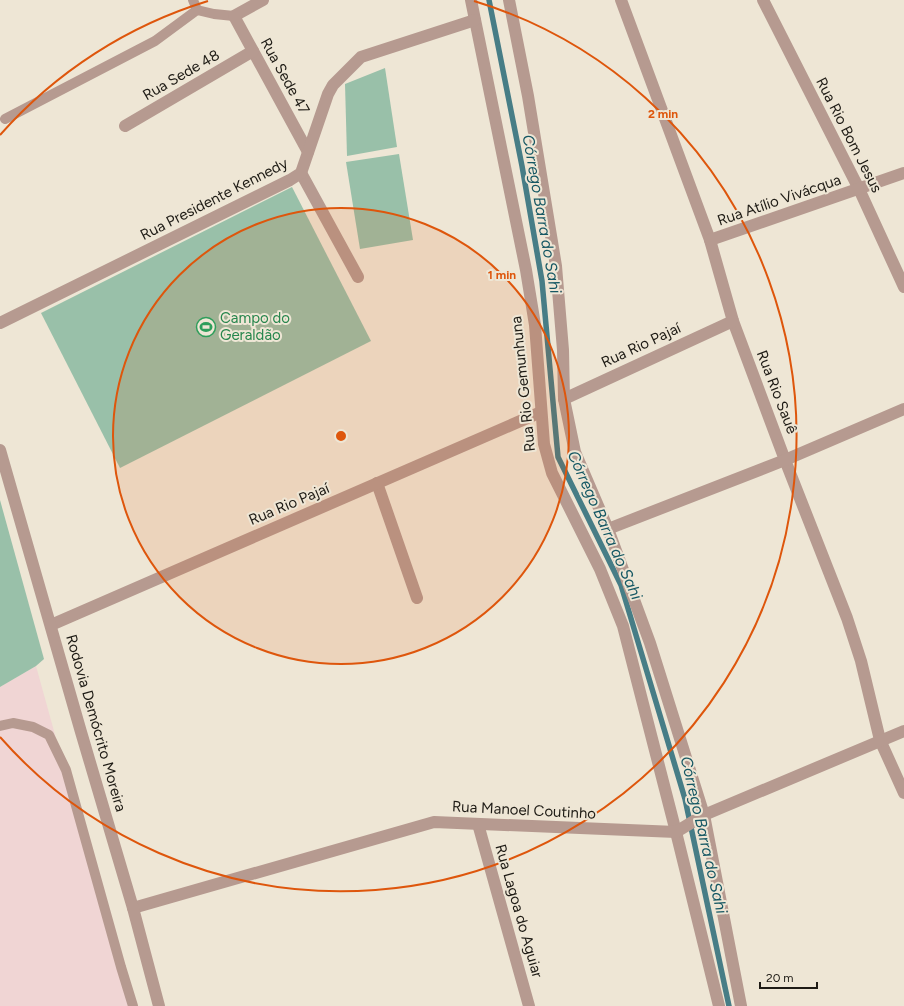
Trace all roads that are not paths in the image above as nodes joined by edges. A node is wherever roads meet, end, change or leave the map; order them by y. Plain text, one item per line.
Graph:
1 (193, 0) edge
2 (263, 0) edge
3 (471, 0) edge
4 (509, 0) edge
5 (621, 0) edge
6 (763, 0) edge
7 (197, 10) junction
8 (234, 16) junction
9 (475, 20) junction
10 (253, 51) junction
11 (5, 119) dead end
12 (126, 126) dead end
13 (308, 152) junction
14 (301, 173) junction
15 (904, 173) edge
16 (859, 189) junction
17 (710, 240) junction
18 (358, 277) dead end
19 (904, 287) edge
20 (733, 321) junction
21 (0, 323) edge
22 (564, 399) junction
23 (904, 409) edge
24 (541, 412) junction
25 (0, 450) edge
26 (785, 460) junction
27 (377, 483) junction
28 (608, 529) junction
29 (417, 598) dead end
30 (51, 624) junction
31 (0, 726) edge
32 (904, 731) edge
33 (880, 740) junction
34 (904, 794) edge
35 (704, 815) junction
36 (478, 824) junction
37 (676, 832) junction
38 (133, 908) junction
39 (133, 1006) edge
40 (159, 1006) edge
41 (529, 1006) edge
42 (719, 1006) edge
43 (740, 1006) edge

1 - 7 lane
2 - 8 street
3 - 9 street, Rua Rio Gemunhuna
4 - 22 street
5 - 17 street, Rua Rio Sauê
6 - 16 street, Rua Rio Bom Jesus
7 - 8 lane
7 - 11 lane
8 - 10 street, Rua Sede 47
9 - 13 street, Rua Presidente Kennedy
9 - 24 street, Rua Rio Gemunhuna
10 - 12 street, Rua Sede 48
10 - 13 street, Rua Sede 47
13 - 14 street, Rua Presidente Kennedy
14 - 18 street
14 - 21 street, Rua Presidente Kennedy
15 - 16 street, Rua Atílio Vivácqua
16 - 17 street, Rua Atílio Vivácqua
16 - 19 street, Rua Rio Bom Jesus
17 - 20 street, Rua Rio Sauê
20 - 22 street, Rua Rio Pajaí
20 - 26 street, Rua Rio Sauê
22 - 28 street
23 - 26 street
24 - 27 street, Rua Rio Pajaí
24 - 37 street, Rua Rio Gemunhuna
25 - 30 street, Rodovia Demócrito Moreira
26 - 28 street
26 - 33 street, Rua Rio Sauê
27 - 29 street
27 - 30 street, Rua Rio Pajaí
28 - 35 street
30 - 38 street, Rodovia Demócrito Moreira
31 - 39 lane
32 - 33 street
33 - 34 street, Rua Rio Sauê
33 - 35 street
35 - 37 street
35 - 43 street
36 - 37 street, Rua Manoel Coutinho
36 - 38 street, Rua Manoel Coutinho
36 - 41 street, Rua Lagoa do Aguiar
37 - 42 street, Rua Rio Gemunhuna
38 - 40 street, Rodovia Demócrito Moreira

